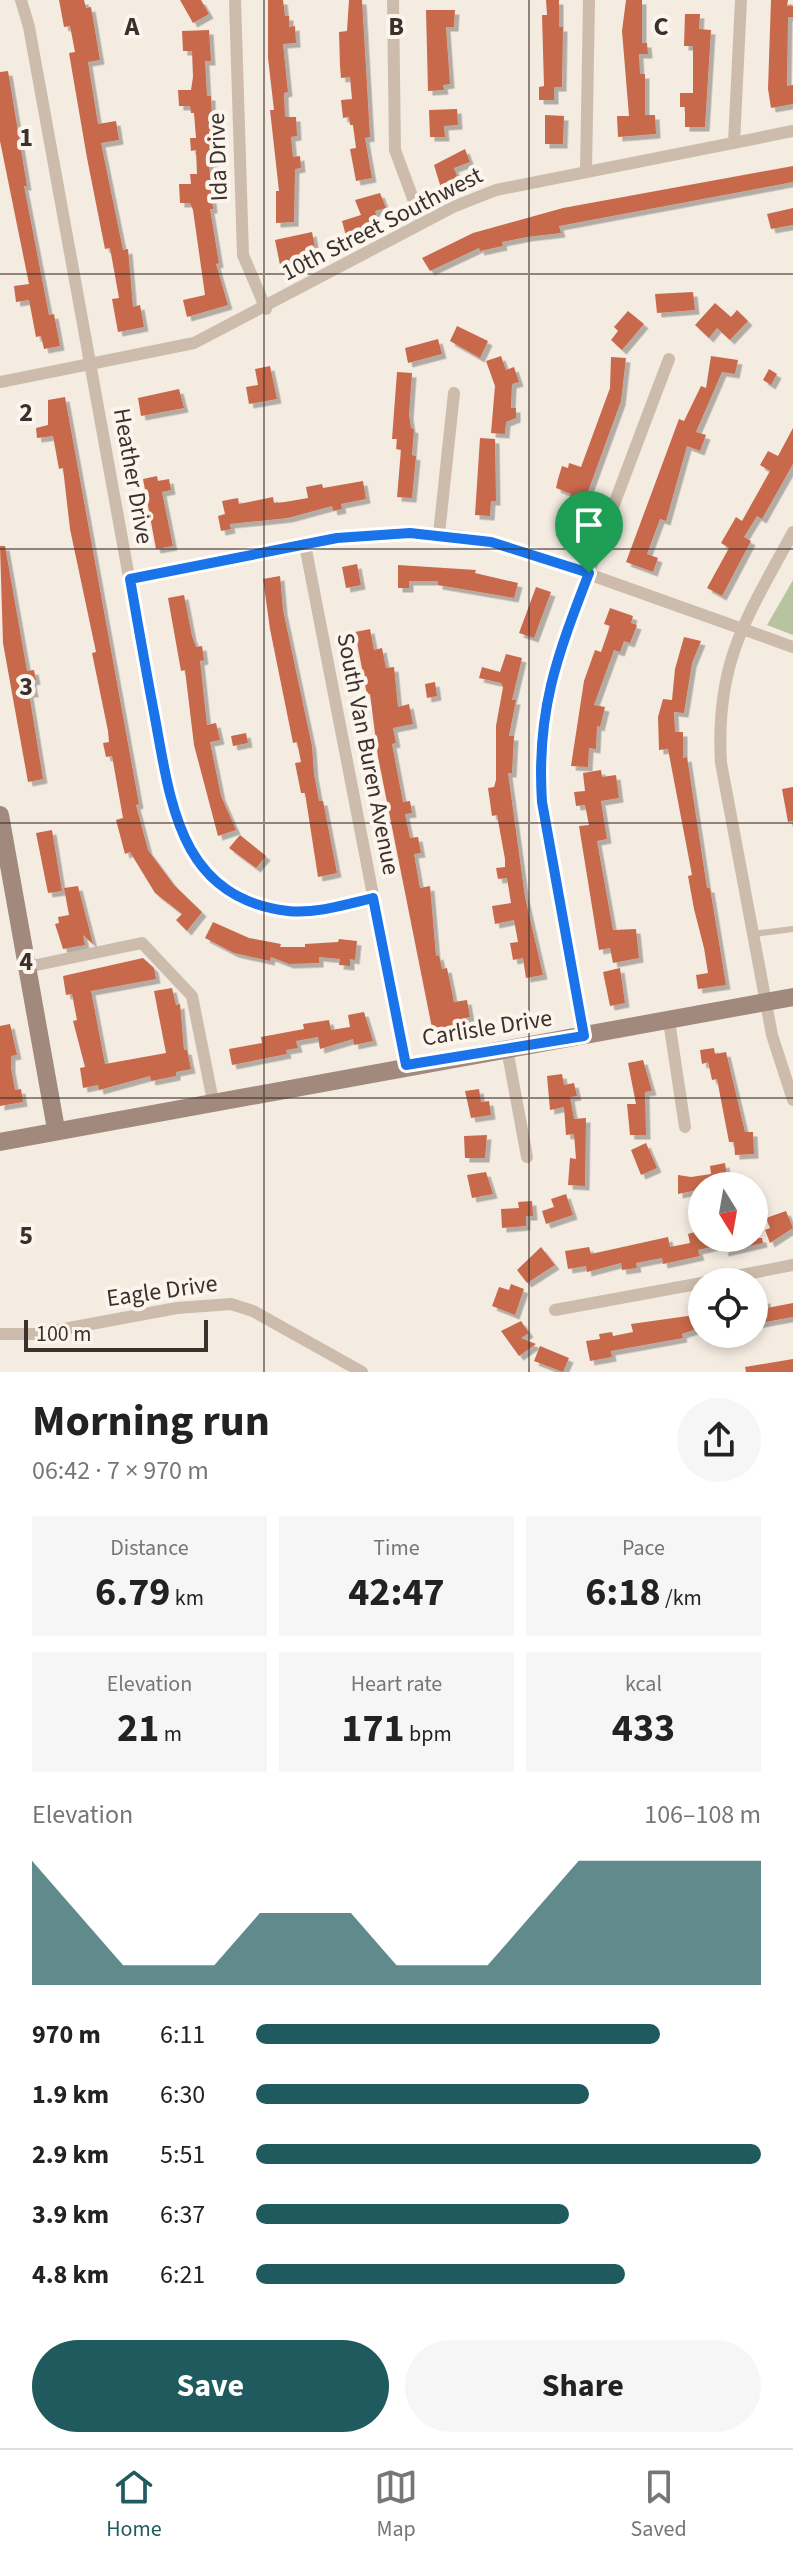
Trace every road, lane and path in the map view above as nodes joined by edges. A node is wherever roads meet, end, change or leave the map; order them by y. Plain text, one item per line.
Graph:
1 (21, 0) edge
2 (235, 0) edge
3 (393, 0) edge
4 (589, 0) edge
5 (741, 0) edge
6 (793, 131) edge
7 (734, 143) junction
8 (586, 171) junction
9 (422, 223) junction
10 (266, 309) junction
11 (669, 359) dead end
12 (91, 365) junction
13 (0, 382) edge
14 (454, 393) dead end
15 (793, 532) edge
16 (439, 534) junction
17 (305, 545) junction
18 (589, 573) junction
19 (130, 579) junction
20 (741, 629) junction
21 (793, 647) edge
22 (0, 815) edge
23 (373, 898) junction
24 (793, 929) edge
25 (753, 934) junction
26 (27, 967) junction
27 (793, 997) edge
28 (766, 1002) junction
29 (669, 1021) junction
30 (584, 1036) junction
31 (507, 1049) junction
32 (406, 1065) junction
33 (793, 1100) edge
34 (213, 1101) junction
35 (685, 1127) dead end
36 (56, 1129) junction
37 (0, 1142) edge
38 (527, 1157) dead end
39 (793, 1265) edge
40 (768, 1270) edge
41 (688, 1285) edge
42 (555, 1310) dead end
43 (0, 1334) edge
44 (362, 1372) edge

1 - 12 street, Heather Drive
2 - 10 street, Ida Drive
3 - 9 street
4 - 8 street
5 - 7 street
6 - 7 street, 10th Street Southwest
7 - 8 street, 10th Street Southwest
8 - 9 street, 10th Street Southwest
9 - 10 street, 10th Street Southwest
10 - 12 street, 10th Street Southwest
11 - 18 street
12 - 13 street, 10th Street Southwest
12 - 19 street, Heather Drive
14 - 16 street
15 - 20 street
16 - 17 street
16 - 18 street
17 - 19 street
17 - 23 street, South Van Buren Avenue
18 - 20 street
18 - 30 street
19 - 23 street, Heather Drive
20 - 21 street
20 - 25 street
22 - 26 street
23 - 32 street, South Van Buren Avenue
24 - 25 lane
25 - 28 street
26 - 34 street
26 - 36 street
27 - 28 street, Carlisle Drive
28 - 29 street, Carlisle Drive
28 - 33 street
29 - 30 street, Carlisle Drive
29 - 35 street
30 - 31 street, Carlisle Drive
31 - 32 street, Carlisle Drive
31 - 38 street
32 - 34 street, Carlisle Drive
34 - 36 street, Carlisle Drive
36 - 37 street, Carlisle Drive
39 - 40 street
41 - 42 street
43 - 44 street, Eagle Drive

